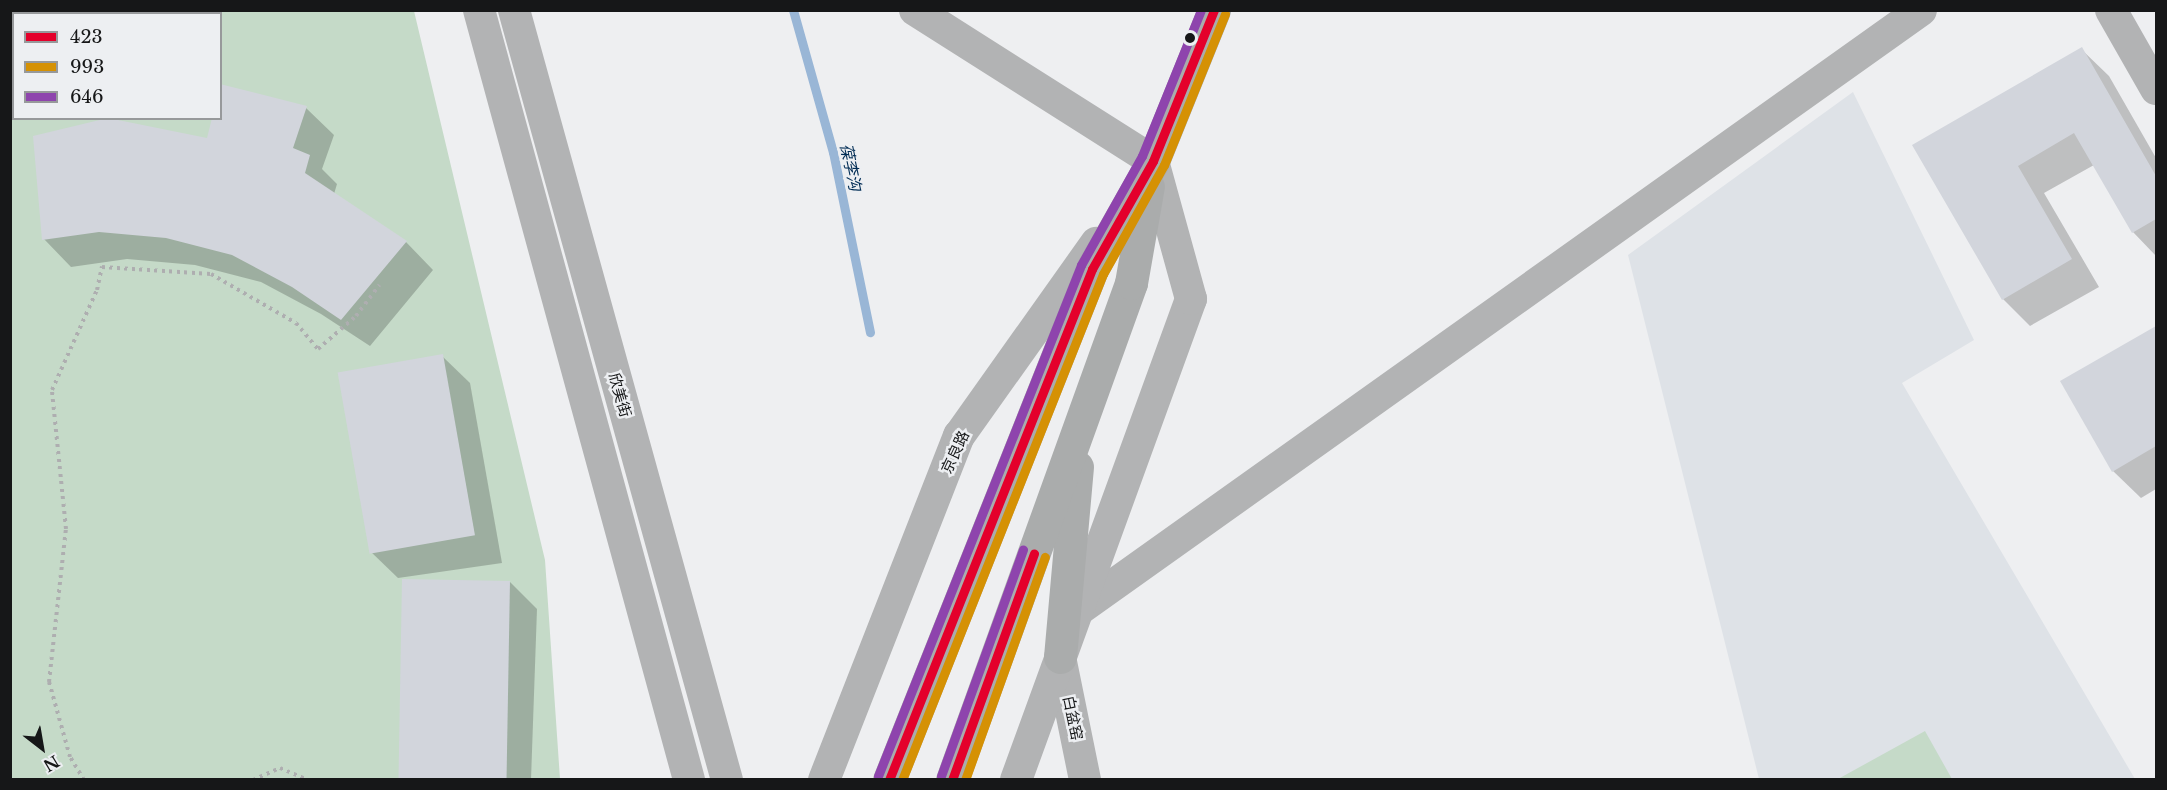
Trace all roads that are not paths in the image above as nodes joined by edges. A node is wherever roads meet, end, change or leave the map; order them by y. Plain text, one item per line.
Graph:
1 (479, 10) edge
2 (514, 10) edge
3 (915, 10) edge
4 (1214, 10) edge
5 (1921, 10) edge
6 (2111, 10) edge
7 (2157, 88) edge
8 (1153, 161) junction
9 (1081, 422) junction
10 (1077, 610) junction
11 (1060, 657) junction
12 (689, 780) edge
13 (727, 780) edge
14 (824, 780) edge
15 (889, 780) edge
16 (952, 780) edge
17 (1016, 780) edge
18 (1085, 780) edge

1 - 12 street
2 - 13 street, 欣美街
3 - 8 street
4 - 8 main road, 京良路
5 - 10 street
6 - 7 street
8 - 9 main road, 京良路
8 - 10 street
8 - 14 street, 京良路
8 - 15 main road, 京良路
9 - 11 main road
9 - 16 main road, 京良路
10 - 11 street
11 - 17 street
11 - 18 street, 白盆窑

